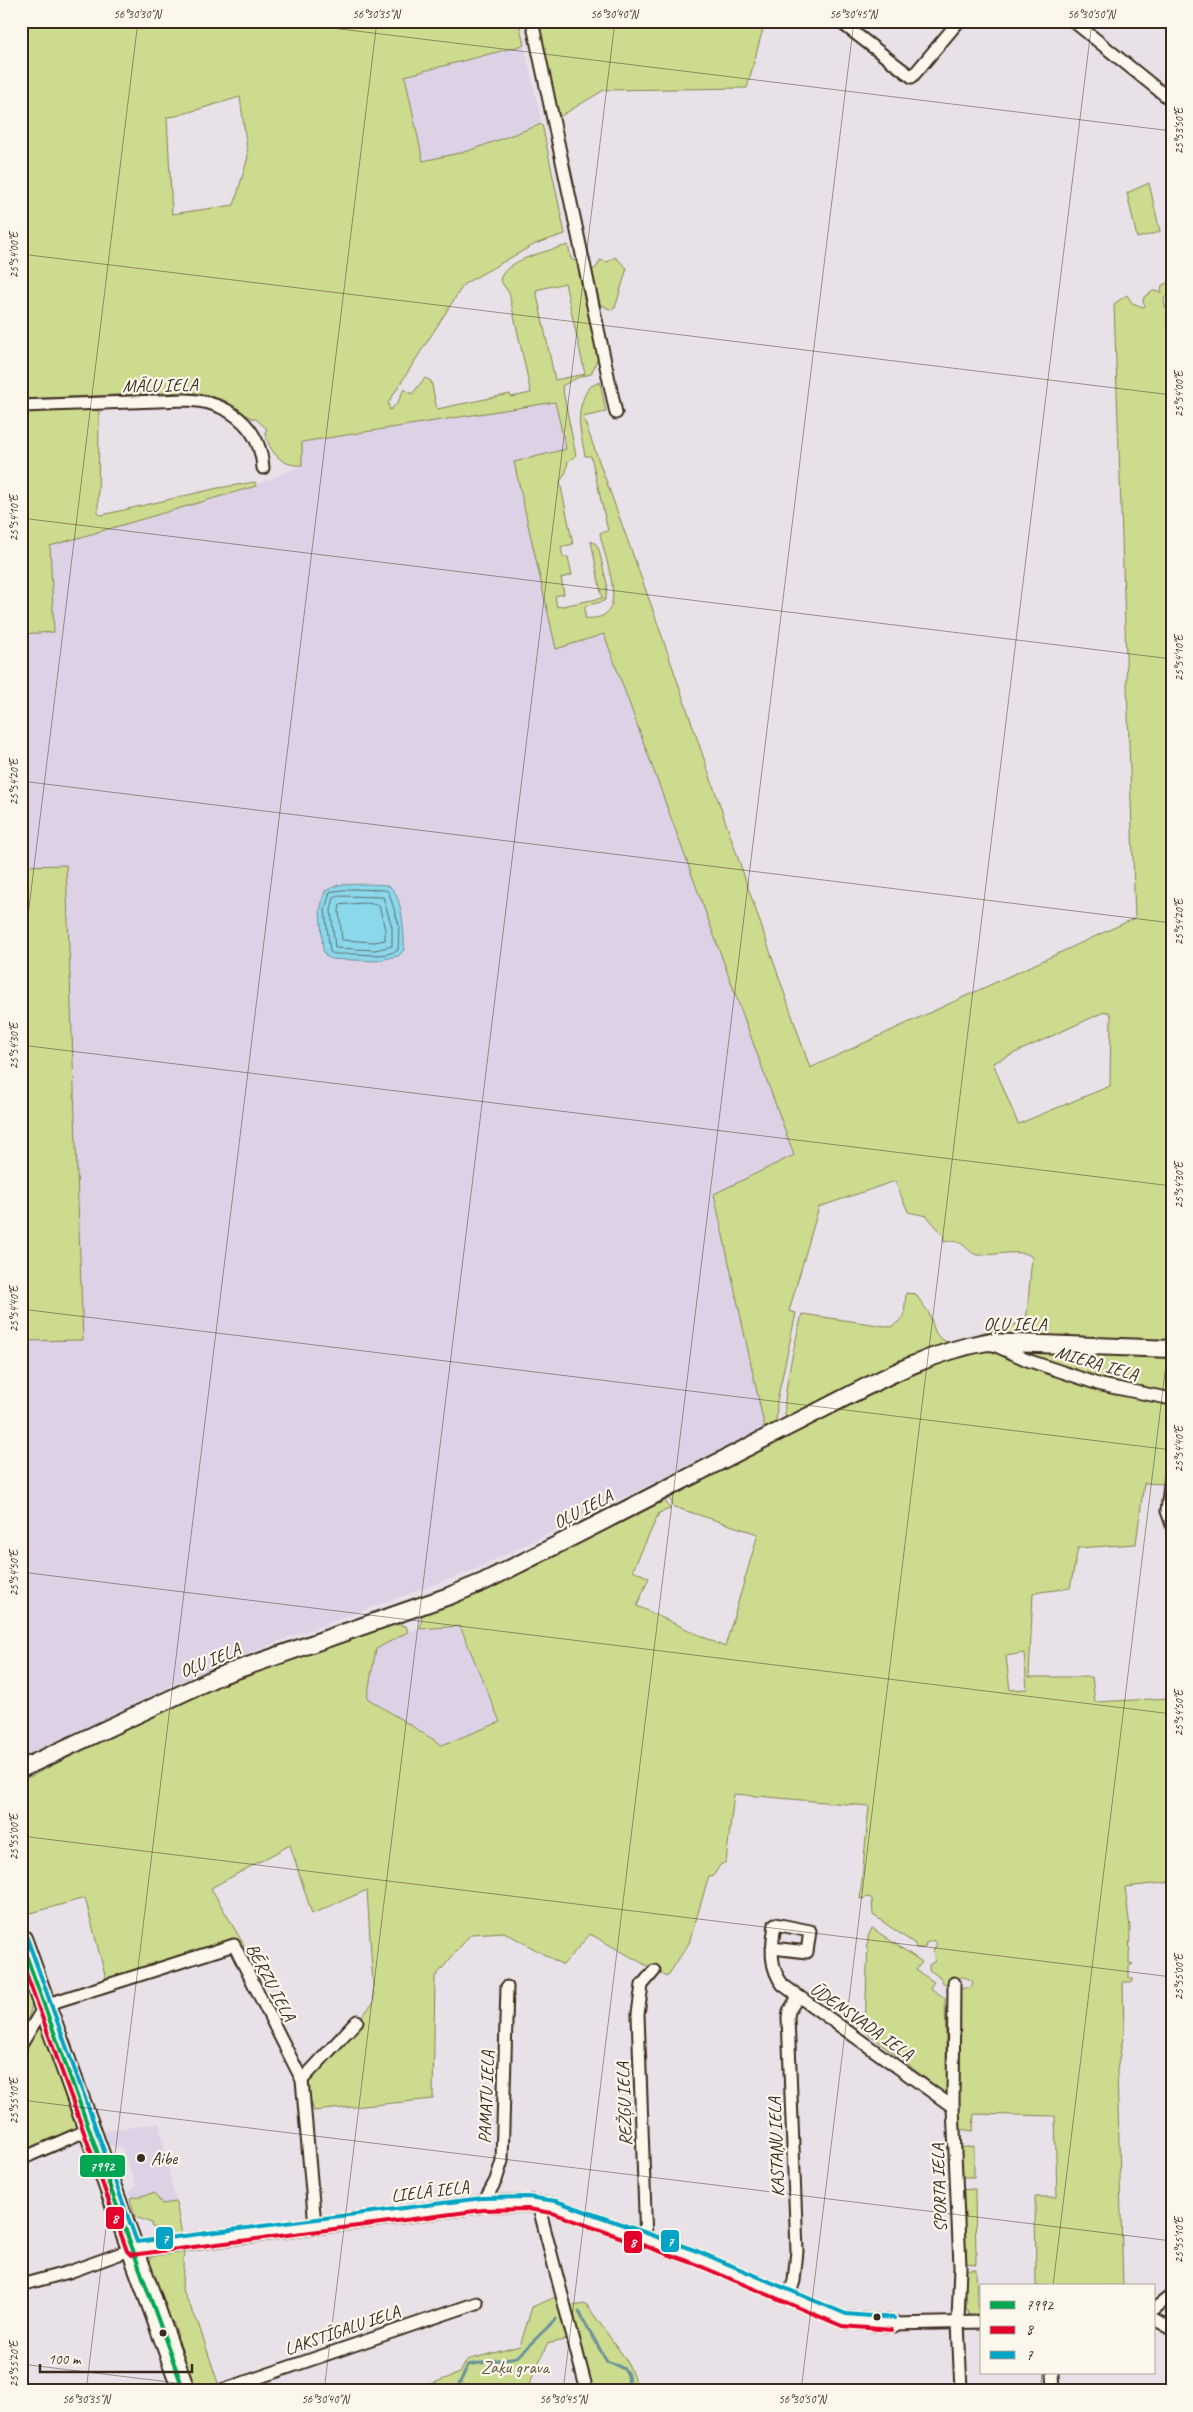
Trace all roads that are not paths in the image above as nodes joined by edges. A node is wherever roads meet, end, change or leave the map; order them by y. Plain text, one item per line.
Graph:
1 (532, 21) edge
2 (839, 21) edge
3 (958, 21) edge
4 (1074, 21) edge
5 (1172, 101) edge
6 (21, 406) edge
7 (616, 413) dead end
8 (262, 468) dead end
9 (988, 1342) junction
10 (1172, 1348) edge
11 (1172, 1399) edge
12 (1172, 1467) edge
13 (1172, 1525) edge
14 (21, 1769) edge
15 (21, 1940) edge
16 (772, 1948) dead end
17 (654, 1971) dead end
18 (954, 1984) dead end
19 (507, 1986) dead end
20 (798, 1997) junction
21 (45, 2004) junction
22 (357, 2021) dead end
23 (21, 2045) edge
24 (302, 2080) junction
25 (953, 2107) junction
26 (90, 2129) junction
27 (21, 2159) edge
28 (483, 2204) junction
29 (538, 2204) junction
30 (315, 2225) junction
31 (646, 2240) junction
32 (133, 2249) junction
33 (21, 2284) edge
34 (1172, 2295) edge
35 (789, 2296) junction
36 (476, 2303) dead end
37 (1156, 2307) edge
38 (1156, 2319) edge
39 (958, 2322) junction
40 (980, 2322) edge
41 (893, 2324) joint
42 (1172, 2329) edge
43 (1053, 2374) edge
44 (184, 2391) edge
45 (219, 2391) edge
46 (587, 2391) edge
47 (960, 2391) edge
48 (1054, 2391) edge

1 - 7 street
2 - 3 street
4 - 5 street
6 - 8 street, MĀLU IELA
9 - 10 street, OĻU IELA
9 - 11 street, MIERA IELA
9 - 14 street, OĻU IELA
12 - 13 street
15 - 21 highway
16 - 20 street, ŪDENSVADA IELA
17 - 31 street, REŽĢU IELA
18 - 25 street, SPORTA IELA
19 - 28 street, PAMATU IELA
20 - 25 street, ŪDENSVADA IELA
20 - 35 street, KASTAŅU IELA
21 - 23 street
21 - 24 street, BĒRZU IELA
21 - 26 highway
22 - 24 street
24 - 30 street, BĒRZU IELA
25 - 39 street, SPORTA IELA
26 - 27 street
26 - 32 highway
28 - 29 street, LIELĀ IELA
28 - 30 street, LIELĀ IELA
29 - 31 street, LIELĀ IELA
29 - 46 street
30 - 32 street, LIELĀ IELA
31 - 35 street, LIELĀ IELA
32 - 33 street
32 - 44 highway
34 - 37 street
35 - 41 street, LIELĀ IELA
36 - 45 street, LAKSTĪGALU IELA
38 - 42 street
39 - 40 street, LIELĀ IELA
39 - 41 street, LIELĀ IELA
39 - 47 street, SPORTA IELA
43 - 48 street

